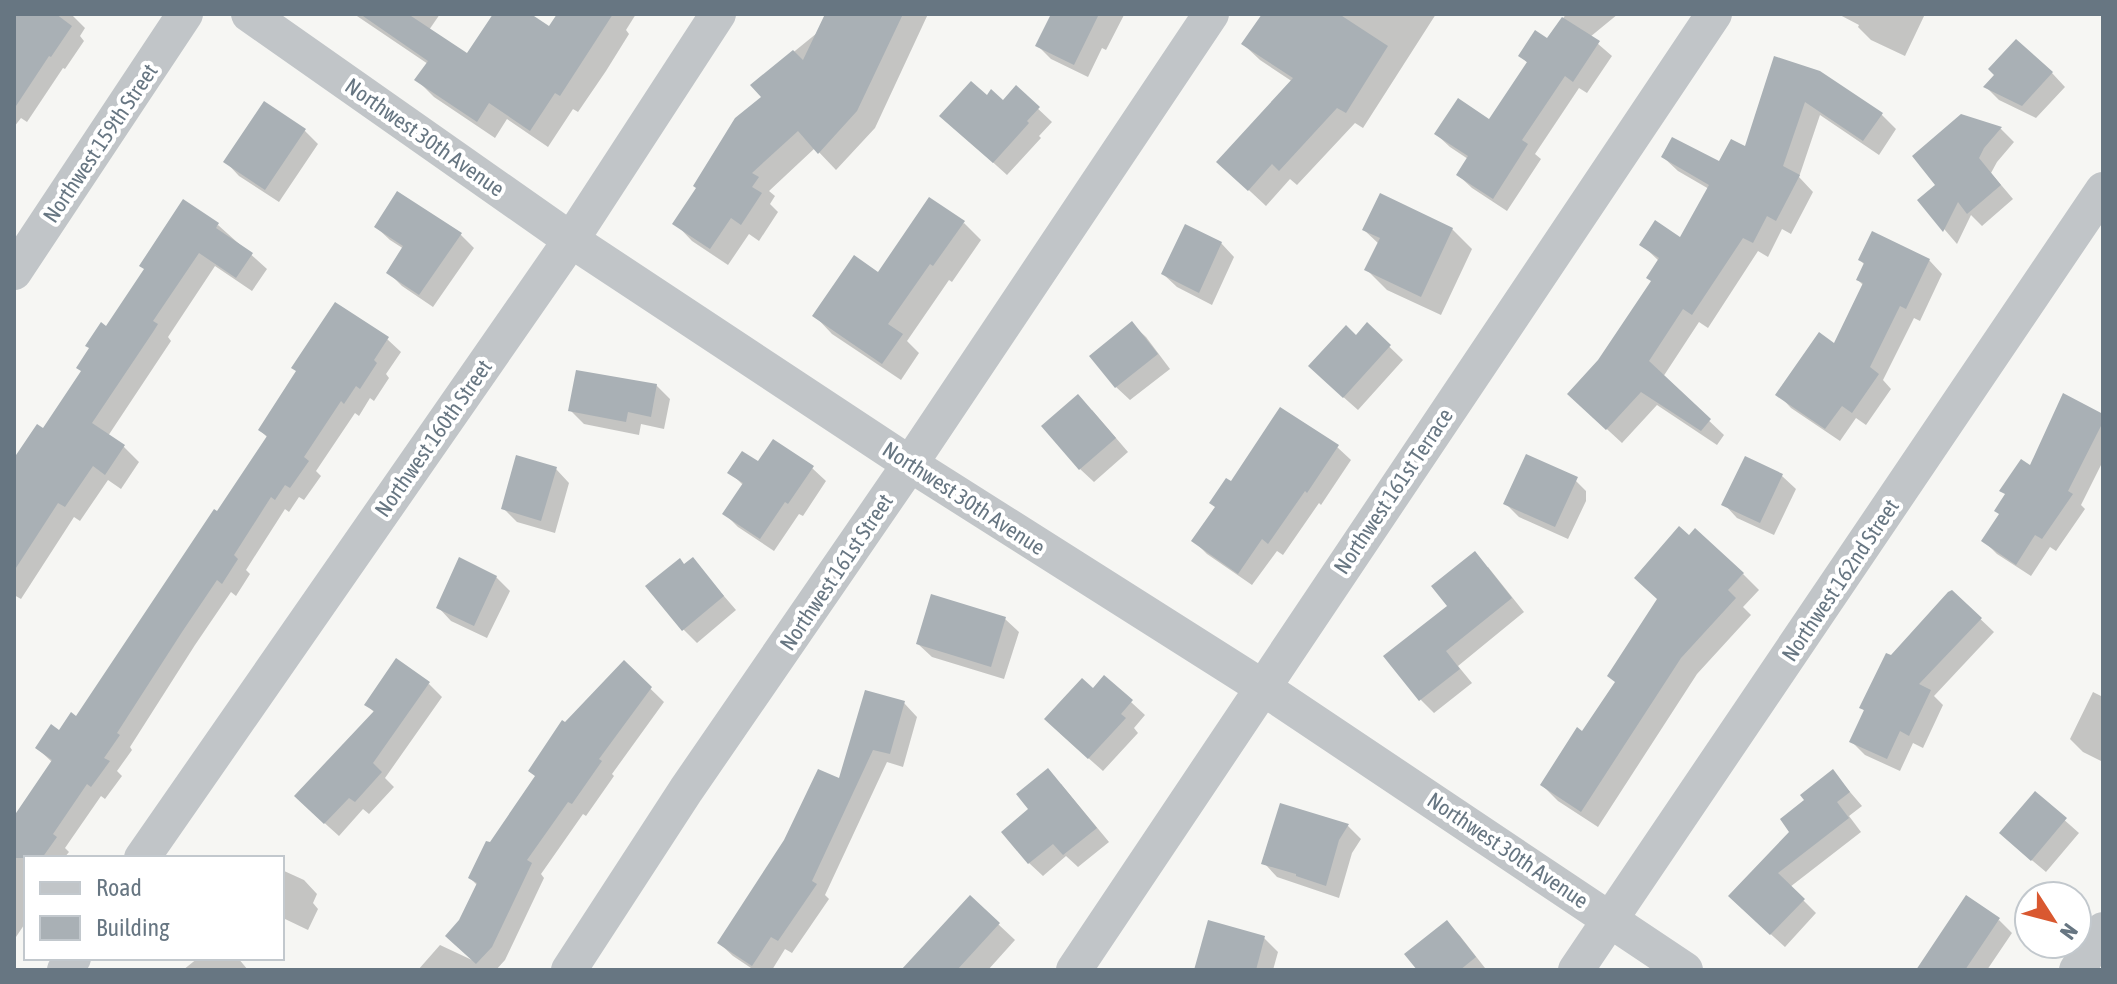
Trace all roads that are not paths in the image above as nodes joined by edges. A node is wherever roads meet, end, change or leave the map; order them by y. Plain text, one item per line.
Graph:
1 (185, 14) edge
2 (249, 14) edge
3 (718, 14) edge
4 (1211, 14) edge
5 (1714, 14) edge
6 (2103, 190) edge
7 (571, 240) junction
8 (14, 272) edge
9 (910, 464) junction
10 (1262, 687) junction
11 (143, 856) edge
12 (1611, 919) junction
13 (2103, 930) edge
14 (569, 970) edge
15 (1074, 970) edge
16 (1576, 970) edge
17 (1685, 970) edge
18 (2077, 970) edge

1 - 8 street, Northwest 159th Street
2 - 7 street, Northwest 30th Avenue
3 - 7 street, Northwest 160th Street
4 - 9 street, Northwest 161st Street
5 - 10 street, Northwest 161st Terrace
6 - 12 street, Northwest 162nd Street
7 - 9 street, Northwest 30th Avenue
7 - 11 street, Northwest 160th Street
9 - 10 street, Northwest 30th Avenue
9 - 14 street, Northwest 161st Street
10 - 12 street, Northwest 30th Avenue
10 - 15 street, Northwest 161st Terrace
12 - 16 street, Northwest 162nd Street
12 - 17 street, Northwest 30th Avenue
13 - 18 street

